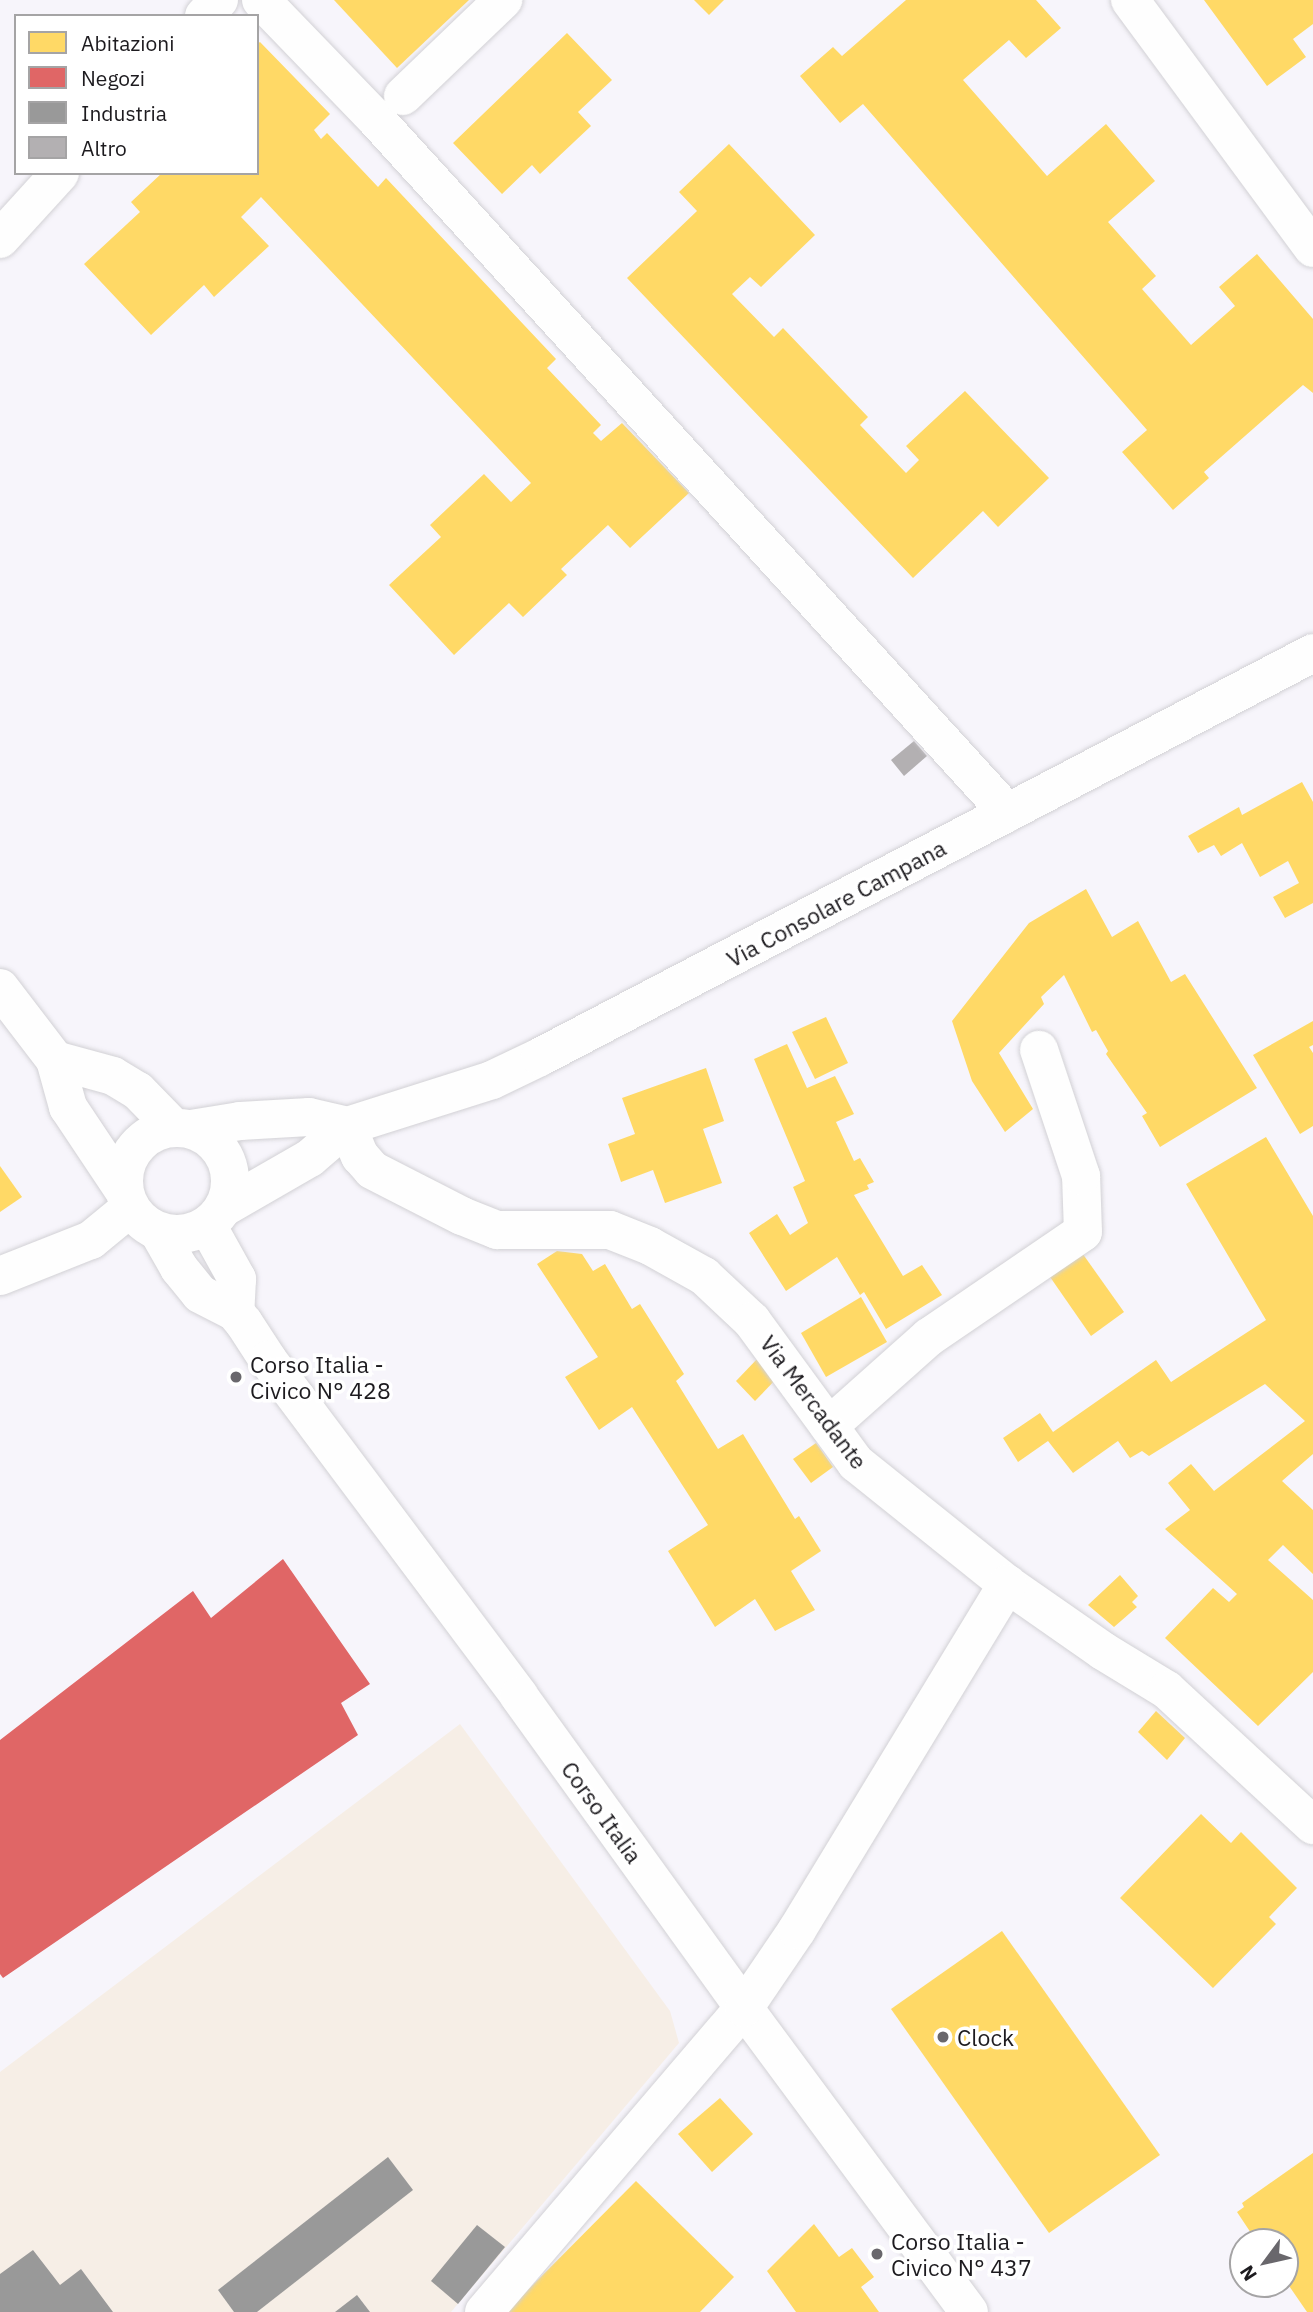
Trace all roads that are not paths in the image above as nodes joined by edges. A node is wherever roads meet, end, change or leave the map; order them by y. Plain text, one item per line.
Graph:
1 (219, 0) edge
2 (261, 0) edge
3 (503, 0) edge
4 (1130, 0) edge
5 (206, 14) edge
6 (403, 96) dead end
7 (58, 175) edge
8 (0, 239) edge
9 (1313, 248) edge
10 (1313, 653) edge
11 (1008, 813) junction
12 (0, 988) edge
13 (1039, 1050) dead end
14 (55, 1060) junction
15 (347, 1126) junction
16 (182, 1128) junction
17 (137, 1210) junction
18 (215, 1217) junction
19 (0, 1276) edge
20 (235, 1312) junction
21 (829, 1426) junction
22 (1007, 1584) junction
23 (1313, 1825) edge
24 (744, 2008) junction
25 (484, 2312) edge
26 (969, 2312) edge

1 - 5 street
2 - 11 street
3 - 6 street
4 - 9 street
7 - 8 street
10 - 11 street, Via Consolare Campana
11 - 15 street, Via Consolare Campana
12 - 14 street, Corso Italia
13 - 21 street
14 - 16 street
14 - 17 street, Corso Italia
15 - 16 street
15 - 18 street, Via Consolare Campana
15 - 21 street, Via Mercadante
16 - 17 street
16 - 18 street
17 - 18 street
17 - 19 street
17 - 20 street, Corso Italia
18 - 20 street
20 - 24 street, Corso Italia
21 - 22 street, Via Mercadante
22 - 23 street, Via Mercadante
22 - 24 street
24 - 25 street
24 - 26 street, Corso Italia

